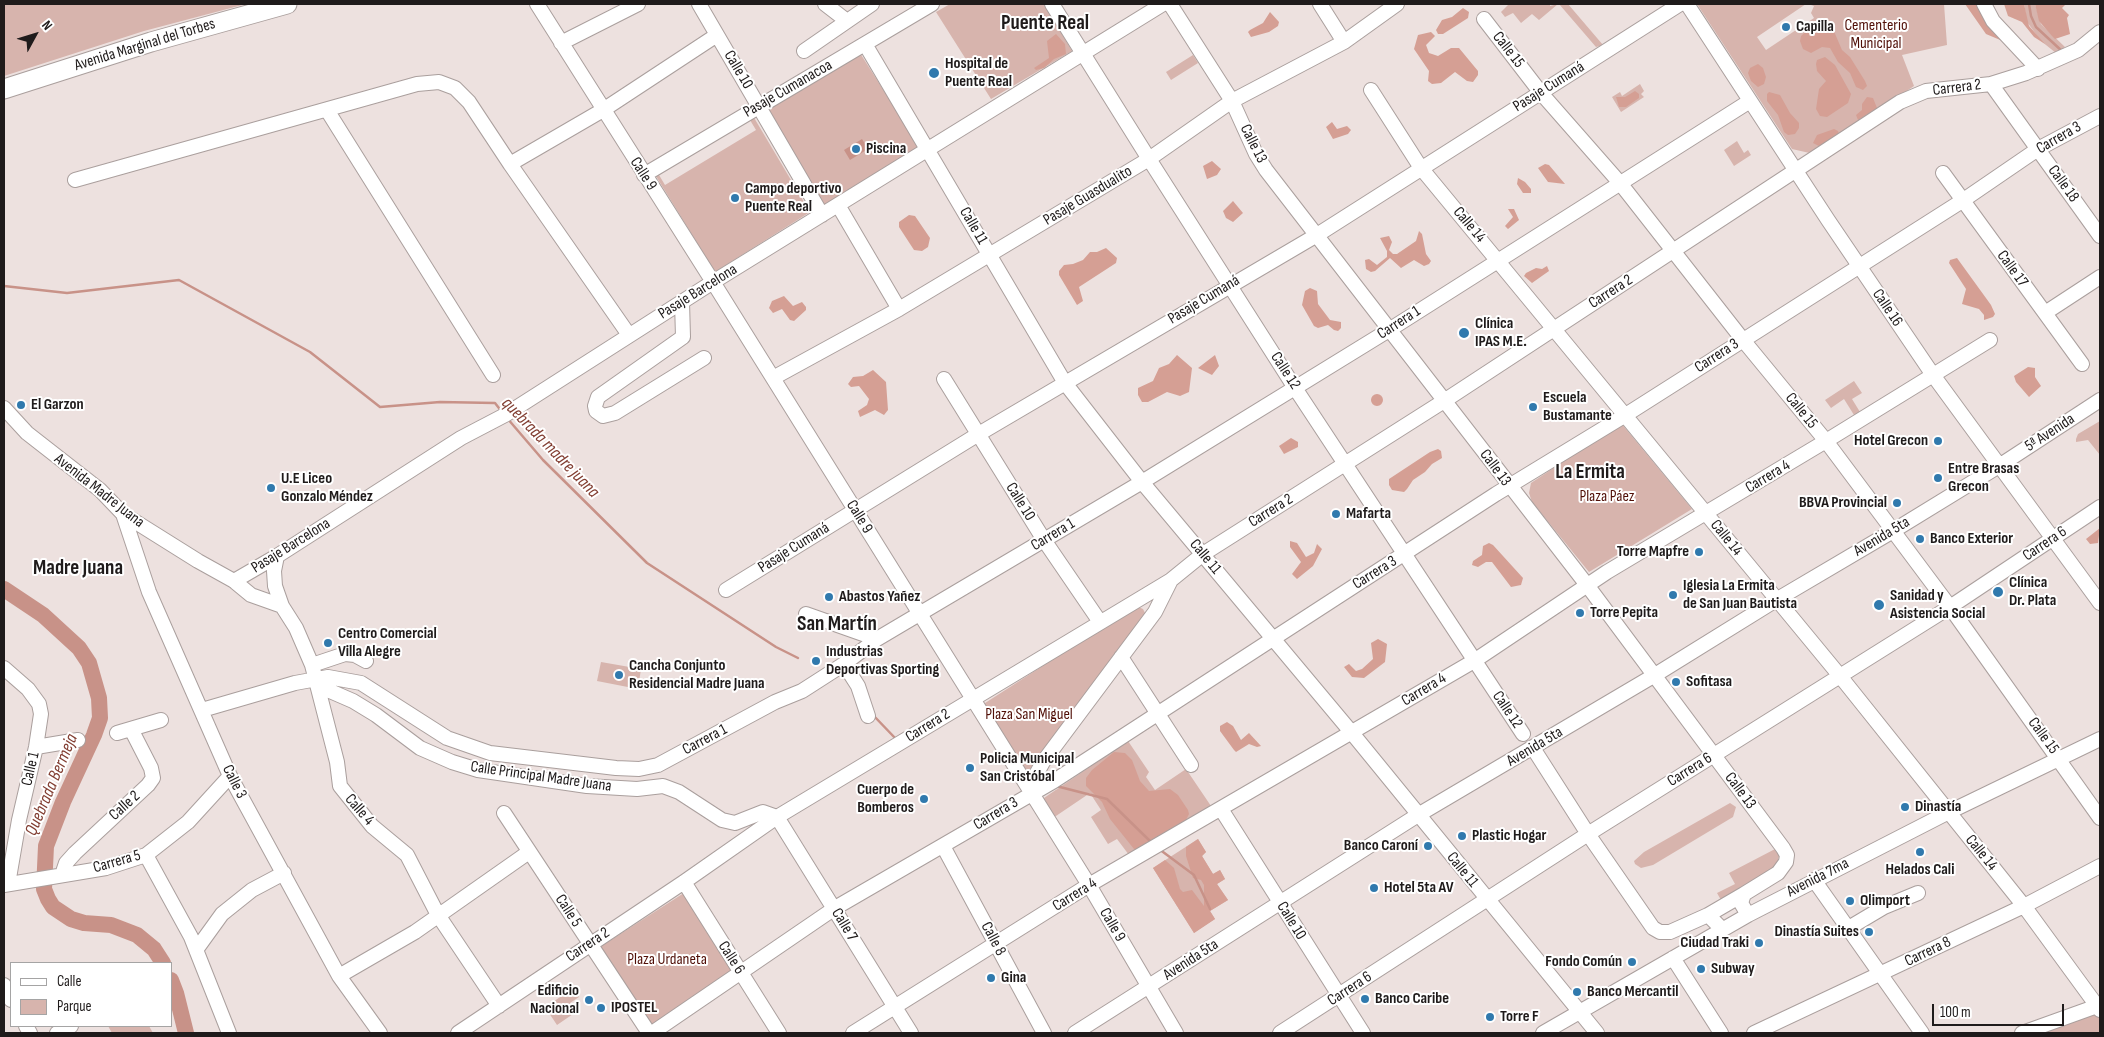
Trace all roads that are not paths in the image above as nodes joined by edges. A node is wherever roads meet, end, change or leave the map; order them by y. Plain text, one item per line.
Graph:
1 (246, 4) edge
2 (287, 4) edge
3 (537, 4) edge
4 (638, 4) edge
5 (699, 4) edge
6 (825, 4) edge
7 (872, 4) edge
8 (932, 4) edge
9 (1052, 4) edge
10 (1163, 4) edge
11 (1170, 4) edge
12 (1320, 4) edge
13 (1397, 4) edge
14 (1680, 4) edge
15 (1687, 4) edge
16 (1984, 4) edge
17 (1484, 19) dead end
18 (847, 21) junction
19 (2100, 32) edge
20 (717, 35) junction
21 (1344, 42) junction
22 (561, 43) junction
23 (865, 44) junction
24 (804, 51) dead end
25 (1083, 54) junction
26 (2038, 69) junction
27 (4, 76) edge
28 (1991, 84) junction
29 (4, 89) edge
30 (1371, 90) dead end
31 (1541, 92) junction
32 (1232, 101) junction
33 (1750, 101) junction
34 (759, 106) junction
35 (327, 110) junction
36 (603, 110) junction
37 (2100, 116) edge
38 (2038, 149) junction
39 (928, 150) junction
40 (1149, 159) junction
41 (510, 164) junction
42 (1421, 168) junction
43 (1798, 171) junction
44 (1943, 173) dead end
45 (644, 175) junction
46 (75, 180) dead end
47 (1620, 184) junction
48 (1962, 201) junction
49 (838, 206) junction
50 (822, 215) junction
51 (1317, 235) junction
52 (2100, 236) edge
53 (1673, 252) junction
54 (989, 254) junction
55 (1497, 259) junction
56 (1859, 266) junction
57 (2100, 277) edge
58 (713, 282) junction
59 (1230, 284) junction
60 (682, 302) junction
61 (900, 309) junction
62 (2044, 313) junction
63 (1552, 329) junction
64 (1389, 330) junction
65 (629, 335) junction
66 (1743, 340) junction
67 (1990, 340) dead end
68 (704, 358) dead end
69 (2082, 364) dead end
70 (494, 375) dead end
71 (1933, 375) junction
72 (772, 378) junction
73 (944, 379) dead end
74 (1065, 383) junction
75 (1295, 388) junction
76 (2100, 400) edge
77 (1444, 401) junction
78 (4, 408) edge
79 (1624, 416) junction
80 (977, 434) junction
81 (1826, 442) junction
82 (1345, 465) junction
83 (1999, 466) junction
84 (1142, 482) junction
85 (1509, 486) junction
86 (2100, 507) edge
87 (855, 511) junction
88 (123, 514) junction
89 (1706, 514) junction
90 (1893, 531) junction
91 (1044, 540) junction
92 (2052, 540) junction
93 (1203, 554) junction
94 (1404, 555) junction
95 (277, 556) junction
96 (1171, 580) junction
97 (234, 581) junction
98 (1587, 585) junction
99 (726, 590) dead end
100 (1140, 598) junction
101 (1776, 600) junction
102 (2100, 603) edge
103 (282, 606) junction
104 (1950, 607) junction
105 (1155, 612) junction
106 (806, 614) dead end
107 (920, 614) junction
108 (1100, 622) junction
109 (1272, 638) junction
110 (877, 639) junction
111 (1121, 658) junction
112 (366, 661) dead end
113 (1474, 661) junction
114 (844, 664) junction
115 (312, 665) junction
116 (4, 668) edge
117 (1655, 676) junction
118 (1840, 676) junction
119 (316, 679) junction
120 (972, 699) junction
121 (202, 710) junction
122 (1158, 712) junction
123 (868, 716) dead end
124 (161, 720) dead end
125 (131, 729) junction
126 (117, 733) dead end
127 (1352, 733) junction
128 (1523, 734) dead end
129 (2100, 739) edge
130 (78, 740) dead end
131 (36, 748) junction
132 (1533, 748) junction
133 (1714, 756) junction
134 (2059, 759) junction
135 (1191, 764) dead end
136 (230, 776) junction
137 (1031, 793) junction
138 (1221, 809) junction
139 (1949, 812) junction
140 (504, 813) dead end
141 (1418, 815) junction
142 (777, 817) junction
143 (2100, 818) edge
144 (1588, 834) junction
145 (942, 846) junction
146 (529, 852) junction
147 (146, 855) junction
148 (2100, 866) edge
149 (284, 873) junction
150 (58, 876) junction
151 (1814, 880) junction
152 (684, 882) junction
153 (6, 885) edge
154 (1089, 886) junction
155 (1918, 893) dead end
156 (1744, 894) junction
157 (1486, 900) junction
158 (1280, 903) junction
159 (2024, 906) junction
160 (834, 908) junction
161 (438, 915) junction
162 (1708, 915) junction
163 (1748, 915) junction
164 (1722, 929) junction
165 (1847, 929) junction
166 (590, 944) junction
167 (996, 944) junction
168 (196, 950) junction
169 (1673, 958) junction
170 (742, 973) junction
171 (1880, 975) junction
172 (339, 976) junction
173 (4, 985) edge
174 (1149, 988) junction
175 (1339, 997) junction
176 (10, 998) edge
177 (498, 1006) junction
178 (894, 1006) junction
179 (2099, 1007) edge
180 (1578, 1012) junction
181 (69, 1027) edge
182 (57, 1033) edge
183 (228, 1033) edge
184 (380, 1033) edge
185 (458, 1033) edge
186 (651, 1033) edge
187 (778, 1033) edge
188 (853, 1033) edge
189 (911, 1033) edge
190 (1044, 1033) edge
191 (1075, 1033) edge
192 (1176, 1033) edge
193 (1280, 1033) edge
194 (1362, 1033) edge
195 (1543, 1033) edge
196 (1597, 1033) edge
197 (1721, 1033) edge
198 (1754, 1033) edge
199 (1922, 1033) edge
200 (2022, 1033) edge

1 - 27 highway, Avenida Marginal del Torbes
2 - 29 highway, Avenida Marginal del Torbes
3 - 22 street, Calle 9
4 - 22 street
5 - 20 street, Calle 10
6 - 18 street
7 - 18 street
8 - 23 street, Pasaje Cumanacoa
9 - 25 street, Calle 12
10 - 25 street, Pasaje Barcelona
11 - 32 street, Calle 13
12 - 21 street
13 - 21 street, Pasaje Guasdualito
14 - 31 street, Pasaje Cumaná
15 - 33 street, Calle 16
16 - 26 street
17 - 31 street, Calle 15
18 - 24 street
19 - 26 street, Carrera 2
20 - 34 street, Calle 10
20 - 36 street
21 - 32 street, Pasaje Guasdualito
22 - 36 street, Calle 9
23 - 34 street, Pasaje Cumanacoa
23 - 39 street, Calle 11
25 - 39 street, Pasaje Barcelona
25 - 40 street, Calle 12
26 - 28 street, Carrera 2
28 - 38 street, Calle 18
28 - 43 street, Carrera 2
30 - 42 street, Calle 14
31 - 42 street, Pasaje Cumaná
31 - 47 street, Calle 15
32 - 40 street, Pasaje Guasdualito
32 - 51 street, Calle 13
33 - 43 street, Calle 16
33 - 47 street, Carrera 1
34 - 45 street, Pasaje Cumanacoa
34 - 50 street, Calle 10
35 - 41 street
35 - 46 street
35 - 70 street
36 - 41 street
36 - 45 street, Calle 9
37 - 38 street, Carrera 3
38 - 48 street, Carrera 3
38 - 52 street, Calle 18
39 - 49 street, Pasaje Barcelona
39 - 54 street, Calle 11
40 - 54 street, Pasaje Guasdualito
40 - 59 street, Calle 12
41 - 65 street
42 - 51 street, Pasaje Cumaná
42 - 55 street, Calle 14
43 - 53 street, Carrera 2
43 - 56 street, Calle 16
44 - 48 street, Calle 17
45 - 58 street, Calle 9
47 - 53 street, Calle 15
47 - 55 street, Carrera 1
48 - 56 street, Carrera 3
48 - 62 street, Calle 17
49 - 50 street, Pasaje Barcelona
49 - 61 street
50 - 58 street, Pasaje Barcelona
51 - 59 street, Pasaje Cumaná
51 - 64 street, Calle 13
53 - 63 street, Carrera 2
53 - 66 street, Calle 15
54 - 61 street, Pasaje Guasdualito
54 - 74 street, Calle 11
55 - 63 street, Calle 14
55 - 64 street, Carrera 1
56 - 66 street, Carrera 3
56 - 71 street, Calle 16
57 - 62 street
58 - 60 street, Pasaje Barcelona
58 - 72 street, Calle 9
59 - 74 street, Pasaje Cumaná
59 - 75 street, Calle 12
60 - 65 street, Pasaje Barcelona
60 - 68 street
61 - 72 street, Pasaje Guasdualito
62 - 69 street, Calle 17
63 - 77 street, Carrera 2
63 - 79 street, Calle 14
64 - 75 street, Carrera 1
64 - 77 street, Calle 13
65 - 95 street, Pasaje Barcelona
66 - 79 street, Carrera 3
66 - 81 street, Calle 15
67 - 71 street, Carrera 4
71 - 81 street, Carrera 4
71 - 83 street, Calle 16
72 - 87 street, Calle 9
73 - 80 street, Calle 10
74 - 80 street, Pasaje Cumaná
74 - 84 street, Calle 11
75 - 82 street, Calle 12
75 - 84 street, Carrera 1
76 - 83 street, 5ª Avenida
77 - 82 street, Carrera 2
77 - 85 street, Calle 13
78 - 88 street, Avenida Madre Juana
79 - 85 street, Carrera 3
79 - 89 street, Calle 14
80 - 87 street, Pasaje Cumaná
80 - 91 street, Calle 10
81 - 89 street, Carrera 4
81 - 90 street, Calle 15
82 - 93 street, Carrera 2
82 - 94 street, Calle 12
83 - 90 street, Avenida 5ta
83 - 92 street, Calle 16
84 - 91 street, Carrera 1
84 - 93 street, Calle 11
85 - 94 street, Carrera 3
85 - 98 street, Calle 13
86 - 92 street, Carrera 6
87 - 99 street, Pasaje Cumaná
87 - 107 street, Calle 9
88 - 97 street, Avenida Madre Juana
88 - 121 street, Calle 3
89 - 98 street, Carrera 4
89 - 101 street, Calle 14
90 - 101 street, Avenida 5ta
90 - 104 street, Calle 15
91 - 107 street, Carrera 1
91 - 108 street, Calle 10
92 - 102 street, Calle 16
92 - 104 street, Carrera 6
93 - 96 street, Carrera 2
93 - 109 street, Calle 11
94 - 109 street, Carrera 3
94 - 113 street, Calle 12
95 - 97 street, Pasaje Barcelona
95 - 103 street, Calle 4
96 - 100 street, Carrera 2
96 - 105 street
97 - 103 street, Avenida Madre Juana
98 - 113 street, Carrera 4
98 - 117 street, Calle 13
100 - 105 street
100 - 108 street, Carrera 2
101 - 117 street, Avenida 5ta
101 - 118 street, Calle 14
103 - 115 street, Calle 4
104 - 118 street, Carrera 6
104 - 134 street, Calle 15
105 - 111 street
106 - 110 street
107 - 110 street, Carrera 1
107 - 120 street, Calle 9
108 - 120 street, Carrera 2
109 - 122 street, Carrera 3
109 - 127 street, Calle 11
110 - 114 street, Carrera 1
111 - 122 street
111 - 137 street
112 - 115 street
113 - 127 street, Carrera 4
113 - 128 street, Calle 12
114 - 119 street, Carrera 1
114 - 123 street
115 - 119 street, Calle 4
116 - 131 street, Calle 1
117 - 132 street, Avenida 5ta
117 - 133 street, Calle 13
118 - 133 street, Carrera 6
118 - 139 street, Calle 14
119 - 121 street
119 - 142 street, Calle Principal Madre Juana
119 - 161 street, Calle 4
120 - 137 street, Calle 9
120 - 142 street, Carrera 2
121 - 136 street, Calle 3
122 - 135 street
122 - 137 street, Carrera 3
124 - 125 street
125 - 126 street
125 - 150 street, Calle 2
127 - 138 street, Carrera 4
127 - 141 street, Calle 11
129 - 134 street, Avenida 7ma
130 - 131 street
131 - 153 street, Calle 1
132 - 141 street, Avenida 5ta
132 - 144 street
133 - 144 street, Carrera 6
133 - 156 street, Calle 13
134 - 139 street, Avenida 7ma
134 - 143 street, Calle 15
136 - 147 street, Carrera 5
136 - 149 street, Calle 3
137 - 145 street, Carrera 3
137 - 154 street, Calle 9
138 - 154 street, Carrera 4
138 - 158 street, Calle 10
139 - 151 street, Avenida 7ma
139 - 159 street, Calle 14
140 - 146 street, Calle 5
141 - 157 street, Calle 11
141 - 158 street, Avenida 5ta
142 - 152 street, Carrera 2
142 - 160 street, Calle 7
144 - 157 street, Carrera 6
144 - 162 street
145 - 160 street, Carrera 3
145 - 167 street, Calle 8
146 - 161 street
146 - 166 street, Calle 5
147 - 150 street, Carrera 5
147 - 168 street
148 - 159 street, Carrera 8
149 - 168 street
149 - 172 street, Calle 3
150 - 153 street, Carrera 5
151 - 163 street, Avenida 7ma
151 - 165 street
152 - 166 street, Carrera 2
152 - 170 street, Calle 6
154 - 167 street, Carrera 4
154 - 174 street, Calle 9
155 - 165 street
156 - 162 street
156 - 163 street
157 - 175 street, Carrera 6
157 - 180 street, Calle 11
158 - 174 street, Avenida 5ta
158 - 175 street, Calle 10
159 - 171 street, Carrera 8
159 - 179 street, Calle 14
160 - 170 street, Carrera 3
160 - 178 street, Calle 7
161 - 172 street
161 - 177 street, Calle 4
162 - 164 street
163 - 164 street, Avenida 7ma
164 - 169 street, Avenida 7ma
165 - 171 street
166 - 177 street, Carrera 2
166 - 186 street, Calle 5
167 - 178 street, Carrera 4
167 - 190 street, Calle 8
168 - 183 street
169 - 180 street, Avenida 7ma
169 - 197 street
170 - 186 street, Carrera 3
170 - 187 street, Calle 6
171 - 198 street, Carrera 8
171 - 199 street
172 - 184 street, Calle 3
173 - 176 street
174 - 191 street, Avenida 5ta
174 - 192 street, Calle 9
175 - 193 street, Carrera 6
175 - 194 street, Calle 10
177 - 185 street, Carrera 2
178 - 188 street, Carrera 4
178 - 189 street, Calle 7
179 - 200 street
180 - 195 street, Avenida 7ma
180 - 196 street, Calle 11
181 - 182 street

